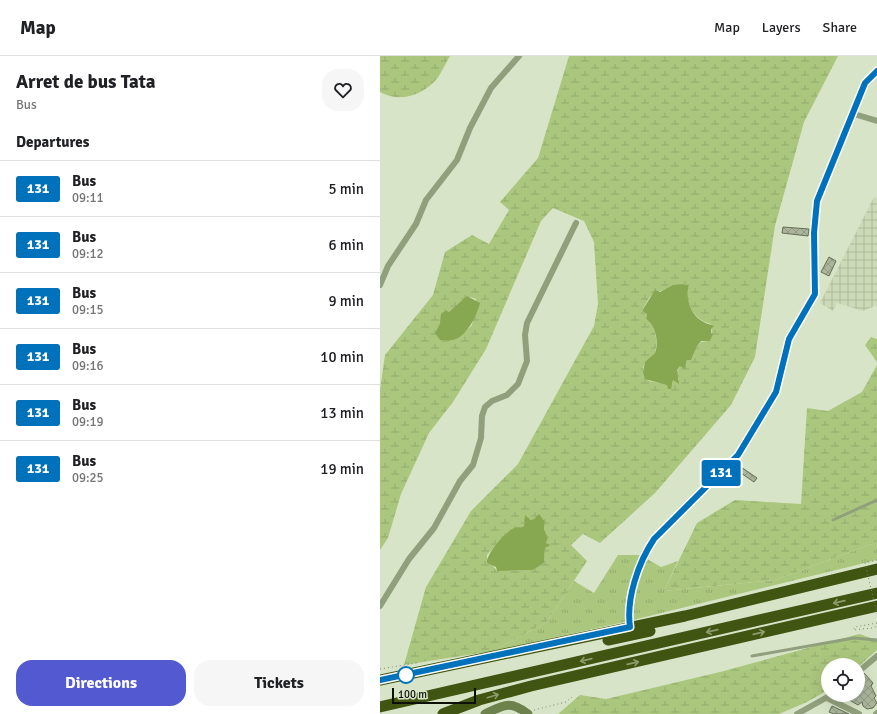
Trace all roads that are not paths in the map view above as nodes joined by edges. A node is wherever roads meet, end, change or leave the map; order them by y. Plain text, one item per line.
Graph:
1 (519, 56) edge
2 (877, 71) edge
3 (854, 114) junction
4 (877, 121) edge
5 (576, 223) dead end
6 (380, 285) edge
7 (877, 500) edge
8 (833, 520) dead end
9 (877, 569) edge
10 (877, 577) edge
11 (877, 593) edge
12 (380, 606) edge
13 (877, 606) edge
14 (630, 627) junction
15 (877, 640) edge
16 (752, 656) dead end
17 (877, 656) edge
18 (865, 666) edge
19 (380, 680) edge
20 (380, 688) edge
21 (821, 701) edge
22 (836, 702) edge
23 (380, 707) edge
24 (851, 712) edge
25 (443, 714) edge
26 (485, 714) edge
27 (528, 714) edge
28 (797, 714) edge
29 (858, 714) edge

1 - 6 street
2 - 3 street
3 - 4 street
3 - 14 street
5 - 12 street
7 - 8 lane
9 - 14 highway
10 - 20 highway
11 -> 23 highway
25 -> 13 highway
14 - 19 highway
15 - 16 lane
17 - 18 street
21 - 28 street
22 - 24 street
24 - 29 street
26 - 27 street

